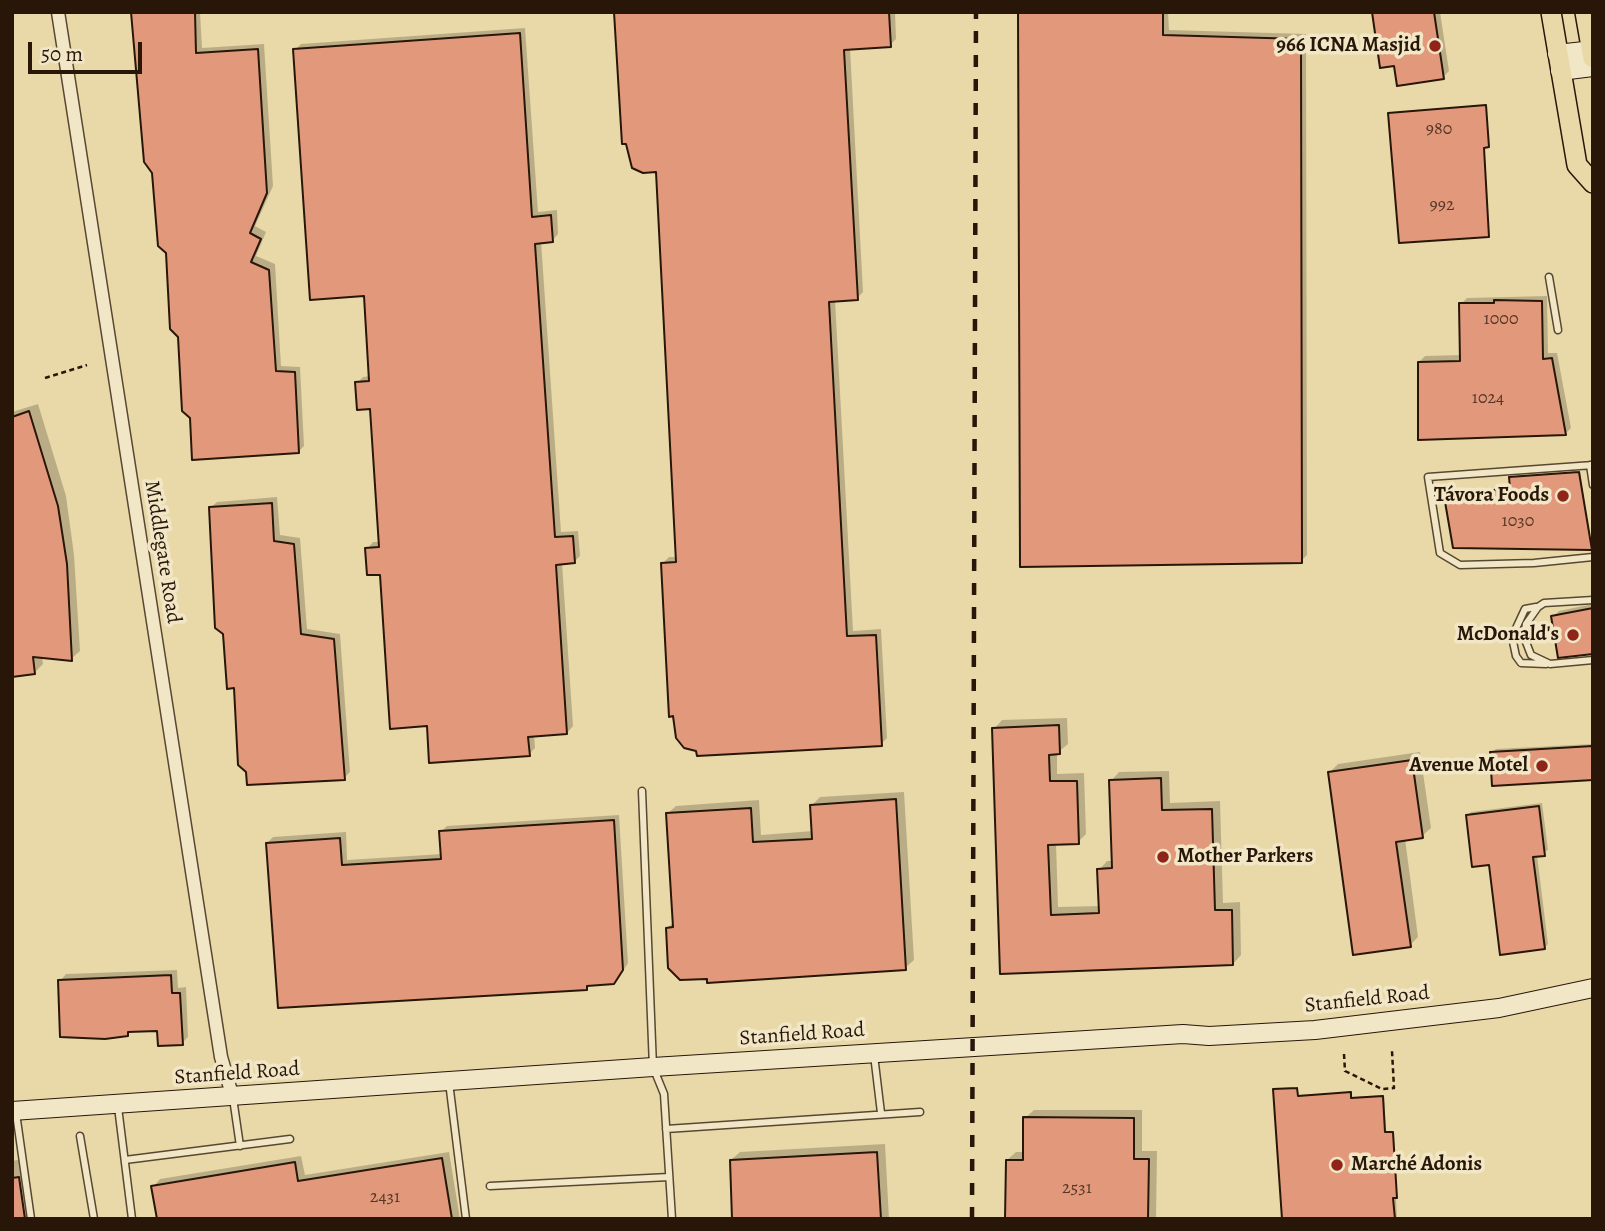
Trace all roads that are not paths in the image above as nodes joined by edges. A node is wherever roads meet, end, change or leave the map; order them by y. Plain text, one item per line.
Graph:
1 (58, 12) edge
2 (1550, 12) edge
3 (1585, 12) edge
4 (1592, 57) edge
5 (1559, 63) junction
6 (1593, 183) edge
7 (1549, 277) dead end
8 (1558, 330) dead end
9 (1591, 465) edge
10 (1593, 485) edge
11 (1593, 557) edge
12 (1593, 600) edge
13 (1538, 607) junction
14 (1593, 660) edge
15 (1550, 664) junction
16 (642, 791) dead end
17 (1593, 988) edge
18 (874, 1053) junction
19 (653, 1067) junction
20 (450, 1082) junction
21 (233, 1098) junction
22 (118, 1105) junction
23 (14, 1111) edge
24 (920, 1112) dead end
25 (881, 1113) junction
26 (666, 1129) junction
27 (80, 1136) dead end
28 (290, 1139) dead end
29 (240, 1146) junction
30 (125, 1160) junction
31 (669, 1177) junction
32 (490, 1186) dead end
33 (32, 1219) edge
34 (94, 1219) edge
35 (132, 1219) edge
36 (466, 1219) edge
37 (672, 1219) edge

1 - 21 street, Middlegate Road
2 - 5 main road
3 - 4 main road
4 - 5 street
5 - 6 main road
7 - 8 lane
9 - 10 lane
9 - 11 lane
12 - 13 lane
13 - 15 lane
13 - 15 lane
14 - 15 lane
16 - 19 lane
17 - 18 street, Stanfield Road
18 - 19 street, Stanfield Road
18 - 25 lane
19 - 20 street, Stanfield Road
19 - 26 lane
20 - 21 street, Stanfield Road
20 - 36 lane
21 - 22 street, Stanfield Road
21 - 29 lane
22 - 23 street, Stanfield Road
22 - 30 lane
23 - 33 lane
24 - 25 lane
25 - 26 lane
26 - 31 lane
27 - 34 lane
28 - 29 lane
29 - 30 lane
30 - 35 lane
31 - 32 lane
31 - 37 lane

